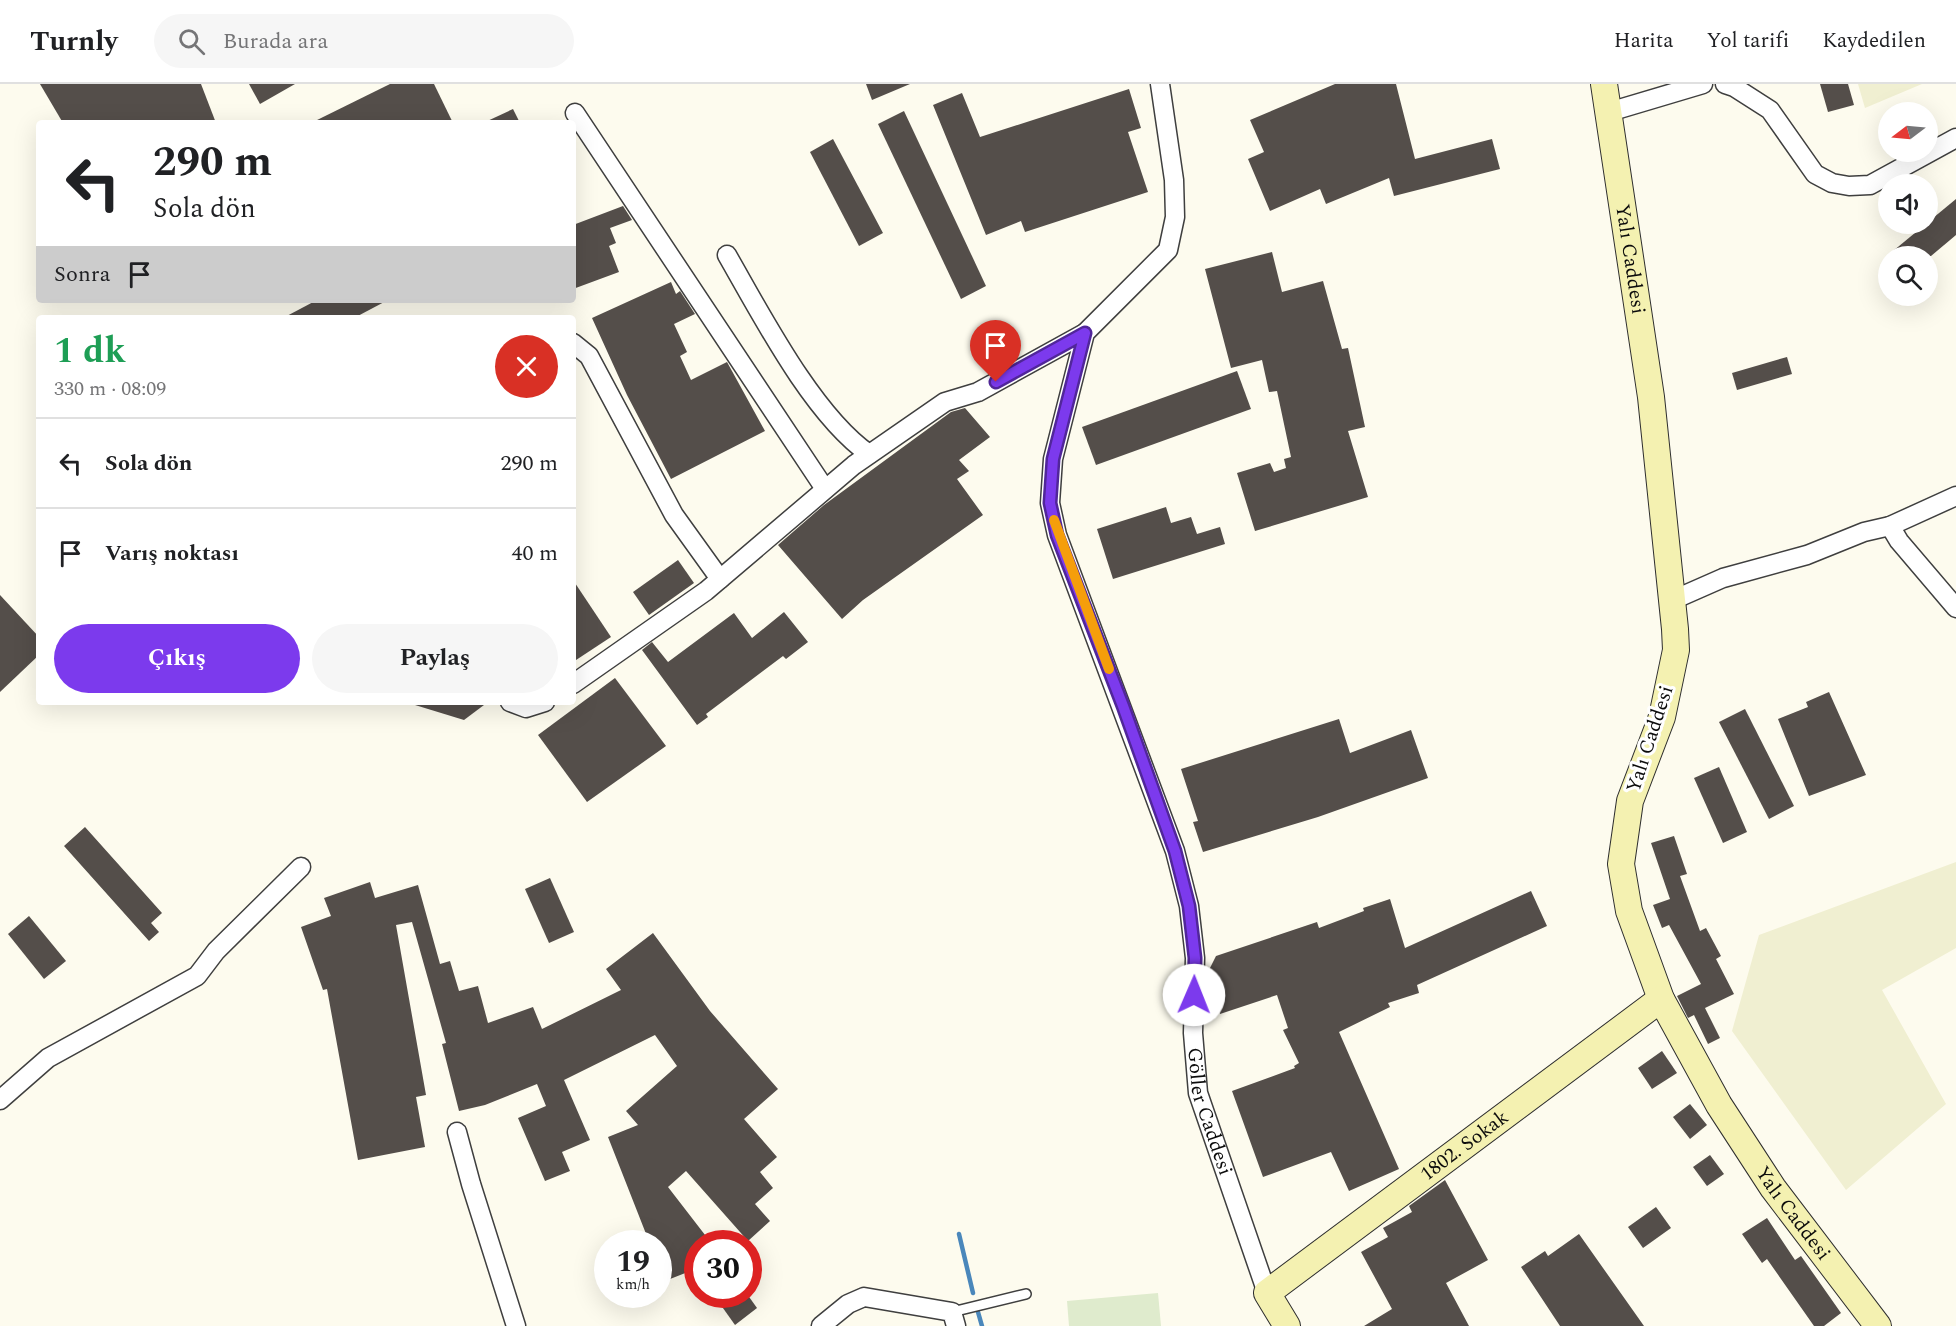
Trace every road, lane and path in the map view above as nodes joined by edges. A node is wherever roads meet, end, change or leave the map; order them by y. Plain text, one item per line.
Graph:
1 (1160, 84) edge
2 (1604, 84) edge
3 (1703, 84) edge
4 (1725, 84) edge
5 (1608, 112) junction
6 (575, 113) dead end
7 (1956, 138) edge
8 (727, 255) dead end
9 (1085, 333) junction
10 (576, 345) edge
11 (869, 454) junction
12 (825, 489) junction
13 (1956, 496) edge
14 (1890, 526) junction
15 (720, 579) junction
16 (1673, 600) junction
17 (1956, 608) edge
18 (576, 682) edge
19 (518, 705) edge
20 (536, 705) edge
21 (301, 867) dead end
22 (1661, 999) junction
23 (0, 1100) edge
24 (457, 1132) dead end
25 (1267, 1293) junction
26 (1026, 1294) dead end
27 (954, 1319) edge
28 (1874, 1325) edge
29 (516, 1326) edge
30 (821, 1326) edge
31 (1287, 1326) edge

1 - 9 street
2 - 5 street, Yalı Caddesi
3 - 5 street
4 - 7 street
5 - 16 street, Yalı Caddesi
6 - 12 street
8 - 11 street
9 - 11 street
9 - 25 street, Göller Caddesi
10 - 15 street
11 - 12 street
12 - 15 street
13 - 14 street
14 - 16 street
14 - 17 street
15 - 18 street
16 - 22 street, Yalı Caddesi
19 - 20 street
21 - 23 street
22 - 25 street, 1802. Sokak
22 - 28 street, Yalı Caddesi
24 - 29 street
25 - 31 street, Göller Caddesi
26 - 27 lane
27 - 30 street

